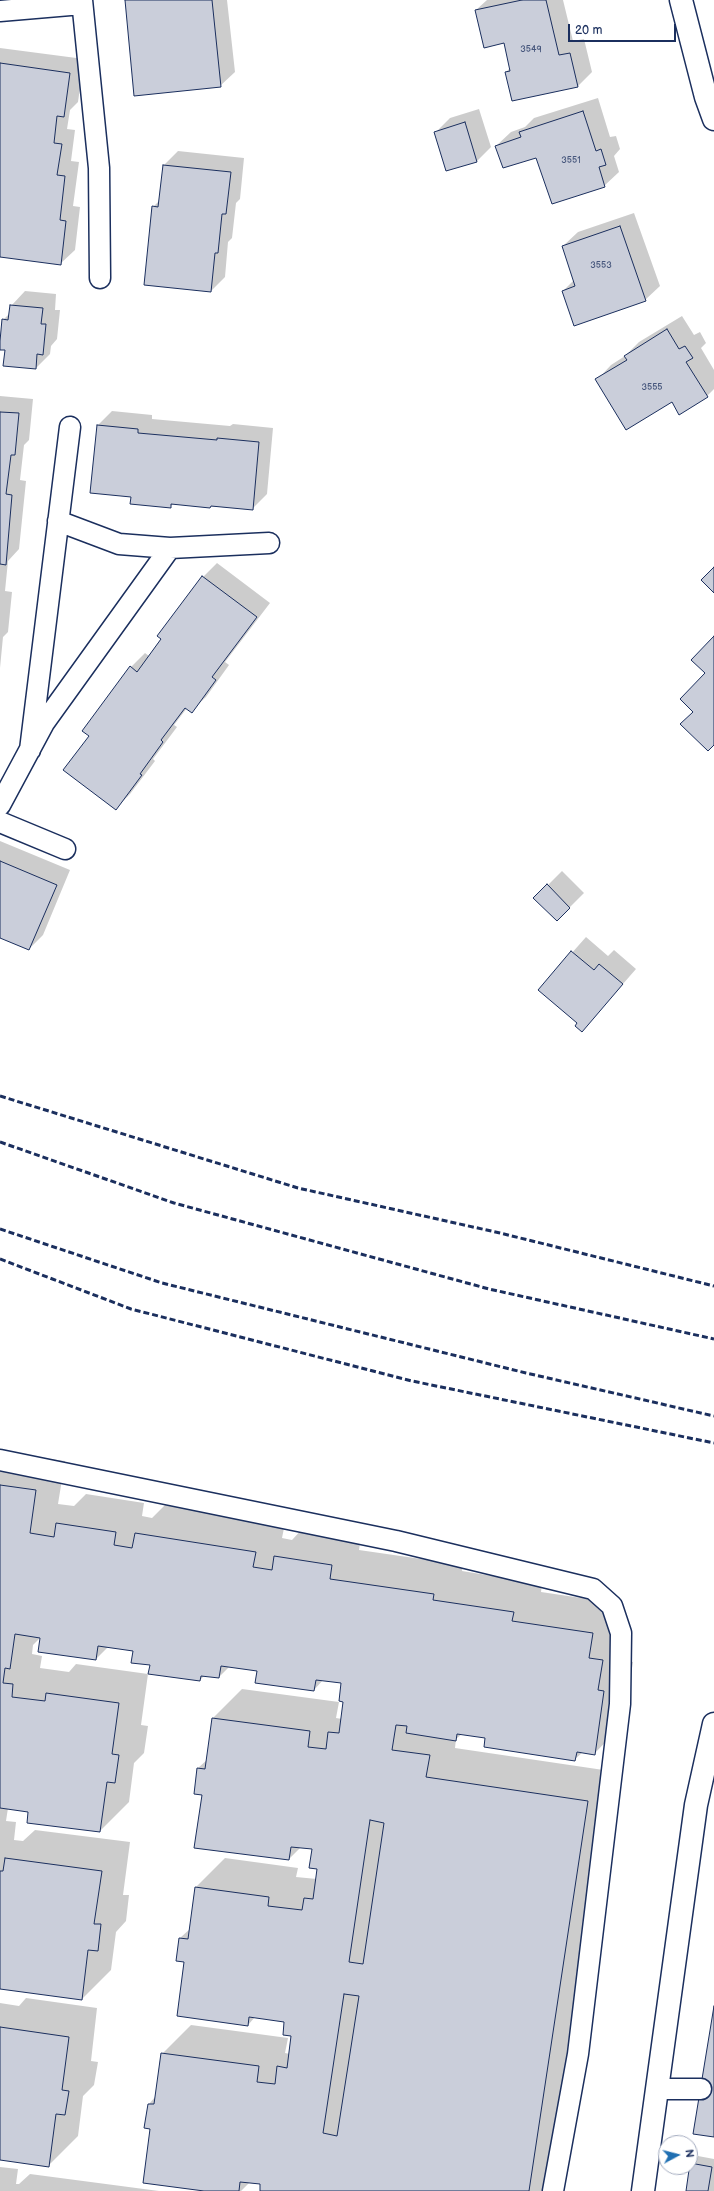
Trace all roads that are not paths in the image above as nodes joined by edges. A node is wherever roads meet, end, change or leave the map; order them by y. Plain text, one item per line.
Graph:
1 (681, 0) edge
2 (82, 2) edge
3 (0, 11) edge
4 (714, 119) edge
5 (100, 278) dead end
6 (70, 427) dead end
7 (58, 521) junction
8 (269, 543) dead end
9 (170, 548) junction
10 (30, 750) junction
11 (0, 805) edge
12 (0, 822) edge
13 (65, 849) dead end
14 (0, 1460) edge
15 (714, 1724) edge
16 (701, 2088) dead end
17 (657, 2089) junction
18 (553, 2191) edge
19 (643, 2191) edge

1 - 4 street
2 - 3 lane
2 - 5 lane
6 - 7 lane
7 - 9 lane
7 - 10 lane
8 - 9 lane
9 - 10 lane
10 - 11 lane
12 - 13 lane
14 - 18 lane
15 - 17 street
16 - 17 lane
17 - 19 street

